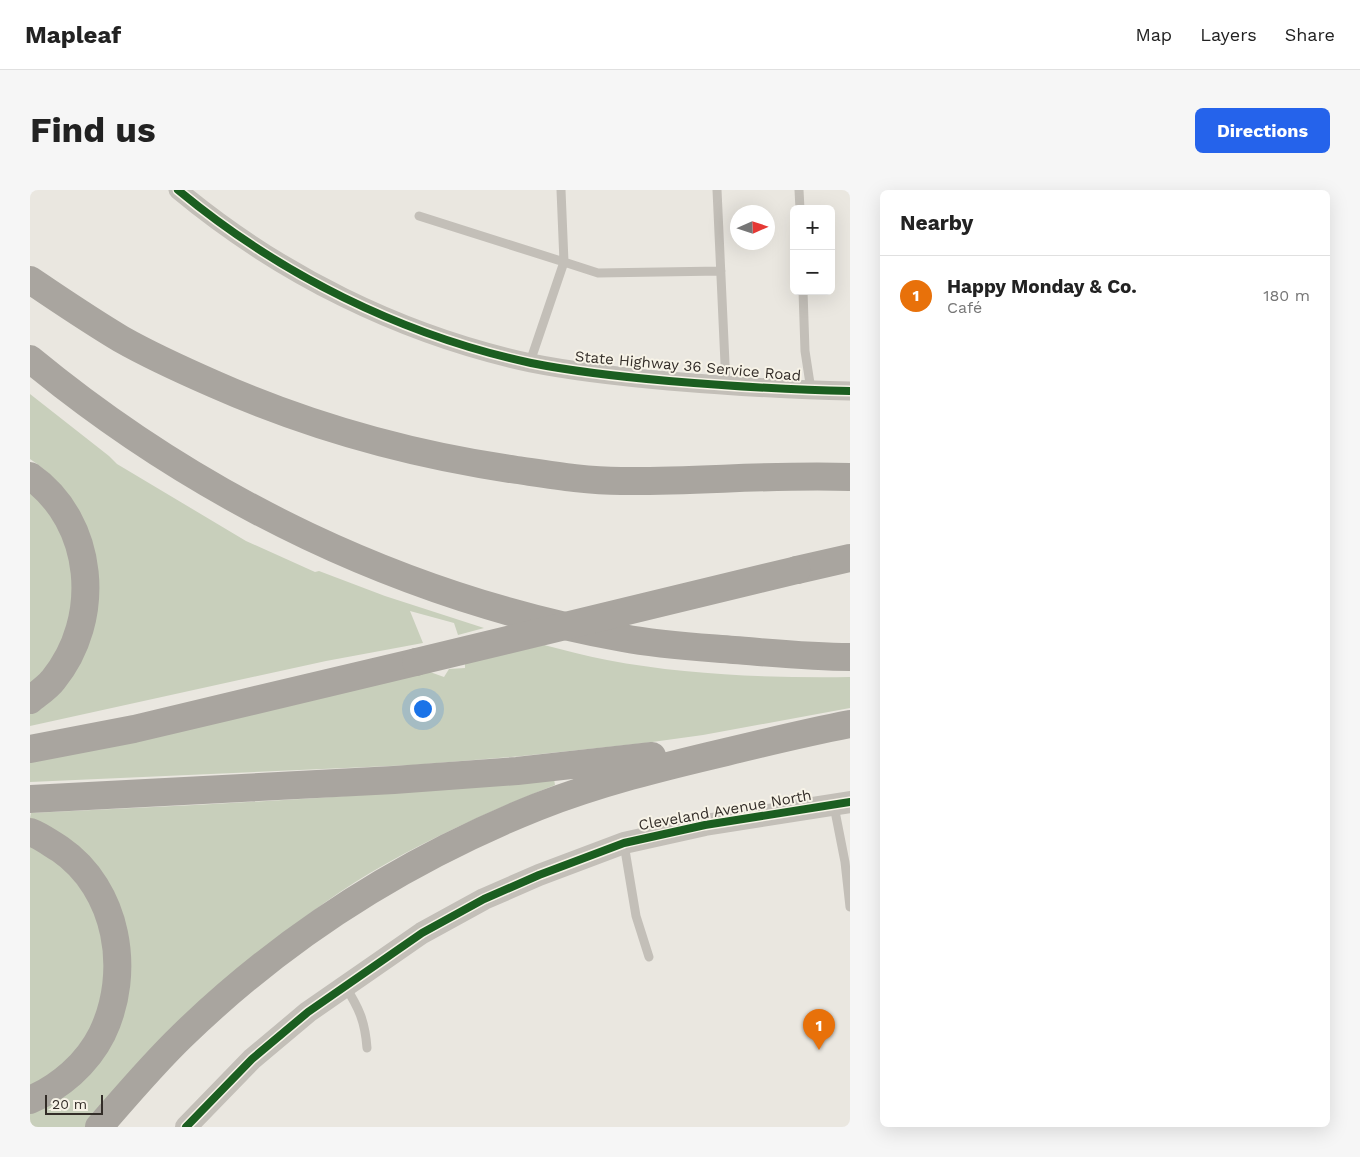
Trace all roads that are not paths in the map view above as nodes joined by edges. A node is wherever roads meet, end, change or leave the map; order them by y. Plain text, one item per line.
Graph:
1 (178, 190) edge
2 (561, 190) edge
3 (717, 190) edge
4 (799, 190) edge
5 (800, 205) edge
6 (419, 216) dead end
7 (564, 262) junction
8 (721, 271) junction
9 (30, 280) edge
10 (803, 295) edge
11 (30, 359) edge
12 (530, 362) junction
13 (726, 385) junction
14 (811, 390) junction
15 (850, 391) edge
16 (30, 476) edge
17 (850, 476) edge
18 (850, 558) edge
19 (850, 657) edge
20 (30, 700) edge
21 (850, 724) edge
22 (823, 729) junction
23 (30, 749) edge
24 (30, 799) edge
25 (842, 804) edge
26 (30, 832) edge
27 (624, 843) junction
28 (850, 907) edge
29 (649, 957) dead end
30 (345, 985) junction
31 (367, 1048) dead end
32 (30, 1100) edge
33 (99, 1127) edge
34 (186, 1127) edge

1 - 12 street, State Highway 36 Service Road
2 - 7 lane
3 - 8 lane
4 - 5 lane
6 - 7 lane
7 - 8 lane
7 - 12 lane
8 - 13 lane
9 - 17 highway
10 - 14 lane
11 - 19 highway
12 - 13 street, State Highway 36 Service Road
13 - 14 street, State Highway 36 Service Road
14 - 15 street, State Highway 36 Service Road
16 - 20 highway
18 - 23 highway, bridge
21 - 22 highway
22 - 24 highway
22 - 33 highway
25 - 27 street, Cleveland Avenue North
25 - 28 lane
26 - 32 highway
27 - 29 lane
27 - 30 street, Cleveland Avenue North
30 - 31 lane
30 - 34 street, Cleveland Avenue North

